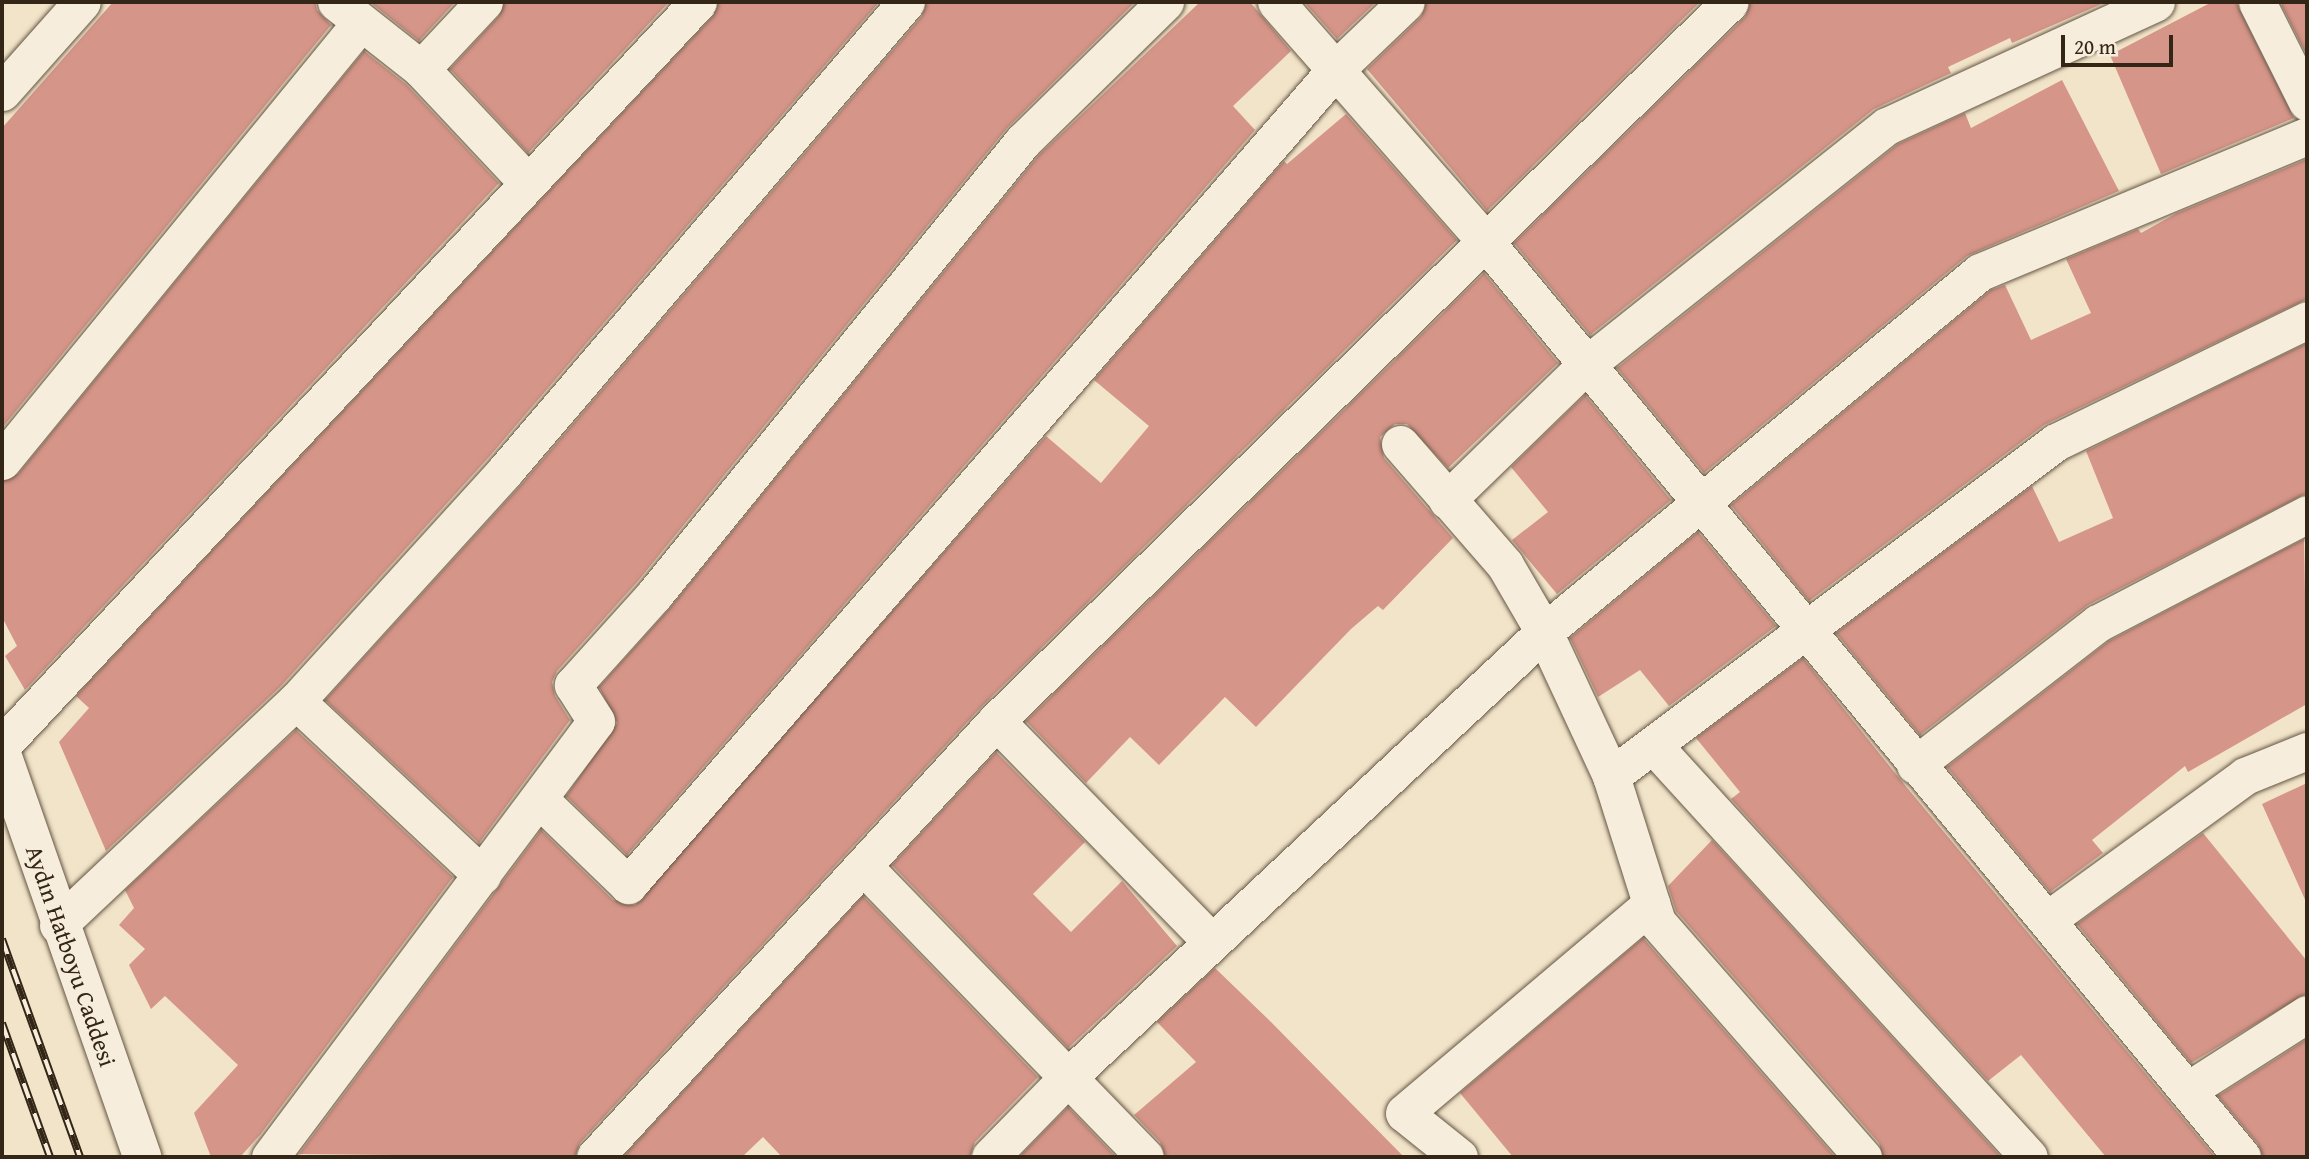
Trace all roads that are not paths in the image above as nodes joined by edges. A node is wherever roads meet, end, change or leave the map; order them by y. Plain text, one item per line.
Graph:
1 (82, 2) edge
2 (484, 2) edge
3 (698, 2) edge
4 (906, 2) edge
5 (1165, 2) edge
6 (1276, 2) edge
7 (1406, 2) edge
8 (1730, 2) edge
9 (2156, 2) edge
10 (2257, 2) edge
11 (349, 12) edge
12 (1336, 68) junction
13 (421, 69) junction
14 (2, 92) edge
15 (2307, 102) edge
16 (2307, 136) edge
17 (528, 183) junction
18 (1484, 240) junction
19 (2307, 320) edge
20 (1586, 365) junction
21 (1400, 444) dead end
22 (2, 461) edge
23 (1447, 500) junction
24 (1700, 501) junction
25 (2307, 514) edge
26 (1807, 629) junction
27 (1544, 632) junction
28 (296, 701) junction
29 (996, 721) junction
30 (2, 745) edge
31 (1654, 746) junction
32 (2307, 751) edge
33 (2, 754) edge
34 (1915, 765) junction
35 (1611, 776) junction
36 (539, 799) junction
37 (863, 866) junction
38 (482, 875) junction
39 (1651, 905) junction
40 (2047, 920) junction
41 (58, 925) junction
42 (1211, 941) junction
43 (2307, 1014) edge
44 (1068, 1077) junction
45 (2188, 1090) junction
46 (142, 1157) edge
47 (270, 1157) edge
48 (595, 1157) edge
49 (990, 1157) edge
50 (1145, 1157) edge
51 (1459, 1157) edge
52 (1863, 1157) edge
53 (2029, 1157) edge
54 (2242, 1157) edge

1 - 14 street
2 - 13 street
3 - 17 street
4 - 28 street
5 - 36 street
6 - 12 street
7 - 12 street
8 - 18 street
9 - 20 street
10 - 15 street
11 - 13 street
11 - 22 street
12 - 18 street
12 - 36 street
13 - 17 street
16 - 24 street
17 - 30 street
18 - 20 street
18 - 29 street
19 - 26 street
20 - 23 street
20 - 24 street
21 - 23 street
23 - 27 street
24 - 26 street
24 - 27 street
25 - 34 street
26 - 31 street
26 - 34 street
27 - 35 street
27 - 42 street
28 - 38 street
28 - 41 street
29 - 37 street
29 - 42 street
31 - 35 street
31 - 53 street
32 - 40 street
33 - 41 main road, Aydın Hatboyu Caddesi
34 - 40 street
35 - 39 street
36 - 38 street
37 - 44 street
37 - 48 street
38 - 47 street
39 - 51 street
39 - 52 street
40 - 45 street
41 - 46 main road, Aydın Hatboyu Caddesi
42 - 44 street
43 - 45 street
44 - 49 street
44 - 50 street
45 - 54 street

